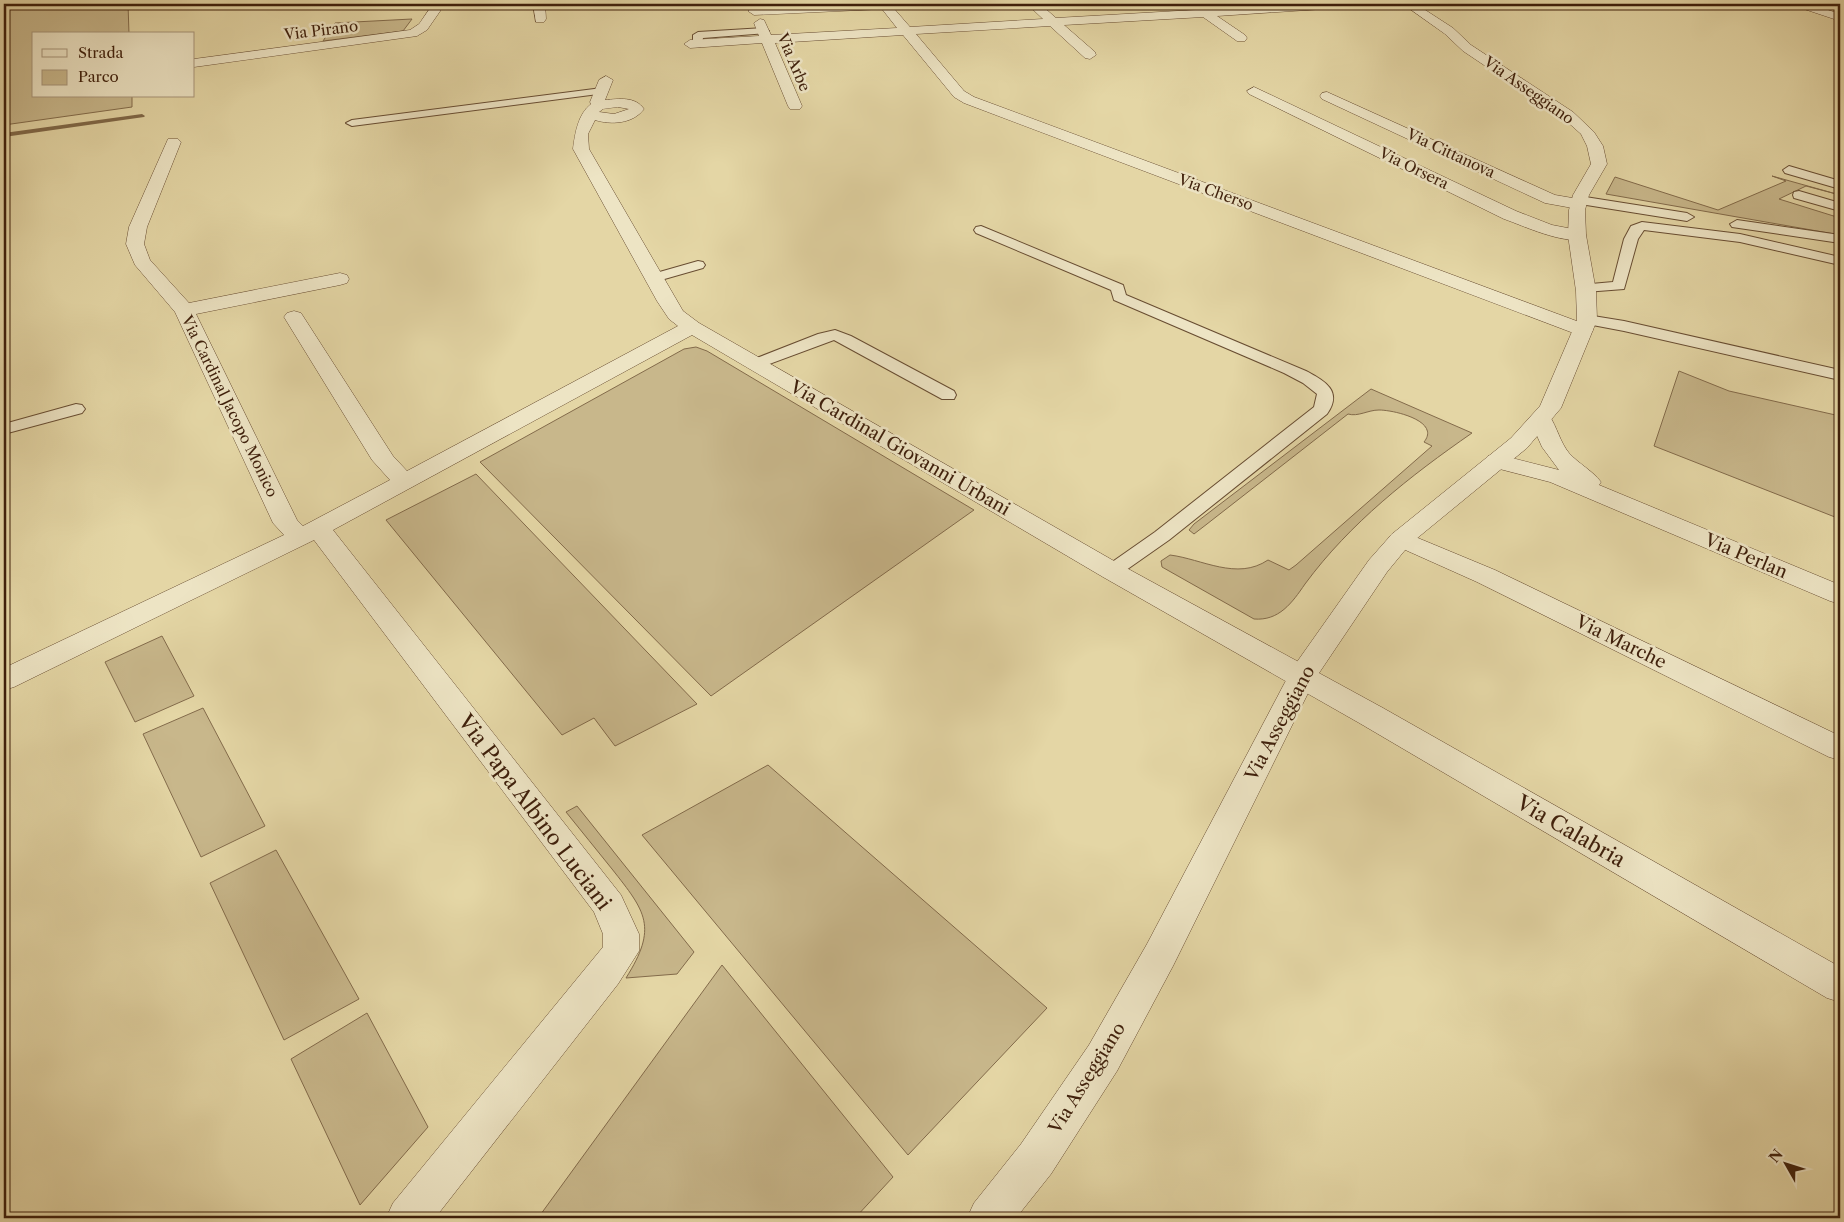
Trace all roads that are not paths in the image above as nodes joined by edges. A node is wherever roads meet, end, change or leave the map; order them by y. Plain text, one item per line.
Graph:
1 (439, 4) edge
2 (539, 4) edge
3 (885, 4) edge
4 (1033, 4) edge
5 (1192, 4) edge
6 (1353, 4) edge
7 (1409, 4) edge
8 (1800, 4) edge
9 (753, 7) edge
10 (1204, 12) junction
11 (1840, 18) edge
12 (540, 19) dead end
13 (1053, 22) junction
14 (908, 31) junction
15 (766, 35) junction
16 (1240, 38) dead end
17 (694, 44) dead end
18 (1090, 55) dead end
19 (195, 63) edge
20 (1254, 91) dead end
21 (1327, 96) dead end
22 (600, 97) junction
23 (795, 106) dead end
24 (618, 117) junction
25 (352, 123) dead end
26 (582, 139) junction
27 (173, 142) dead end
28 (1789, 170) dead end
29 (1840, 185) edge
30 (1799, 195) dead end
31 (1578, 202) junction
32 (1840, 207) edge
33 (1701, 219) dead end
34 (1720, 222) dead end
35 (980, 230) dead end
36 (1578, 235) junction
37 (1840, 240) edge
38 (1840, 261) edge
39 (698, 265) dead end
40 (654, 278) junction
41 (340, 279) dead end
42 (1585, 288) junction
43 (184, 310) junction
44 (294, 317) dead end
45 (1585, 325) junction
46 (692, 327) junction
47 (755, 364) junction
48 (1840, 375) edge
49 (948, 395) dead end
50 (76, 409) dead end
51 (1541, 420) junction
52 (4, 429) edge
53 (1496, 460) junction
54 (404, 481) junction
55 (1652, 516) junction
56 (309, 533) junction
57 (1401, 539) junction
58 (1112, 571) junction
59 (1840, 595) edge
60 (1302, 676) junction
61 (4, 680) edge
62 (1840, 749) edge
63 (1840, 986) edge
64 (408, 1218) edge
65 (989, 1218) edge

1 - 19 street, Via Pirano
2 - 12 street
3 - 9 street
3 - 14 street, Via Cherso
4 - 13 street
5 - 10 street
6 - 10 street
7 - 31 street, Via Asseggiano
8 - 11 street
9 - 15 street, Via Arbe
10 - 13 street
10 - 16 street
13 - 14 street
13 - 18 street
14 - 15 street
14 - 45 street, Via Cherso
15 - 17 street
15 - 23 street, Via Arbe
20 - 36 street, Via Orsera
21 - 31 street, Via Cittanova
22 - 24 street
22 - 24 street
22 - 25 lane
22 - 26 street
24 - 26 street
26 - 40 street, Via Cardinal Giovanni Urbani
27 - 43 street, Via Cardinal Jacopo Monico
28 - 29 lane
30 - 32 lane
31 - 33 lane
31 - 36 street, Via Asseggiano
34 - 37 lane
35 - 58 lane
36 - 42 street, Via Asseggiano
38 - 42 lane
39 - 40 lane
40 - 46 street, Via Cardinal Giovanni Urbani
41 - 43 street
42 - 45 street, Via Asseggiano
43 - 56 street, Via Cardinal Jacopo Monico
44 - 54 street
45 - 48 lane
45 - 51 street, Via Asseggiano
46 - 47 street, Via Cardinal Giovanni Urbani
46 - 54 street
47 - 49 lane
47 - 58 street, Via Cardinal Giovanni Urbani
50 - 52 lane
51 - 53 street, Via Asseggiano
51 - 55 street, Via Perlan
53 - 55 street, Via Perlan
53 - 57 street, Via Asseggiano
54 - 56 street
55 - 59 street, Via Perlan
56 - 61 street
56 - 64 street, Via Papa Albino Luciani
57 - 60 street, Via Asseggiano
57 - 62 street, Via Marche
58 - 60 street, Via Cardinal Giovanni Urbani
60 - 63 street, Via Calabria
60 - 65 street, Via Asseggiano

